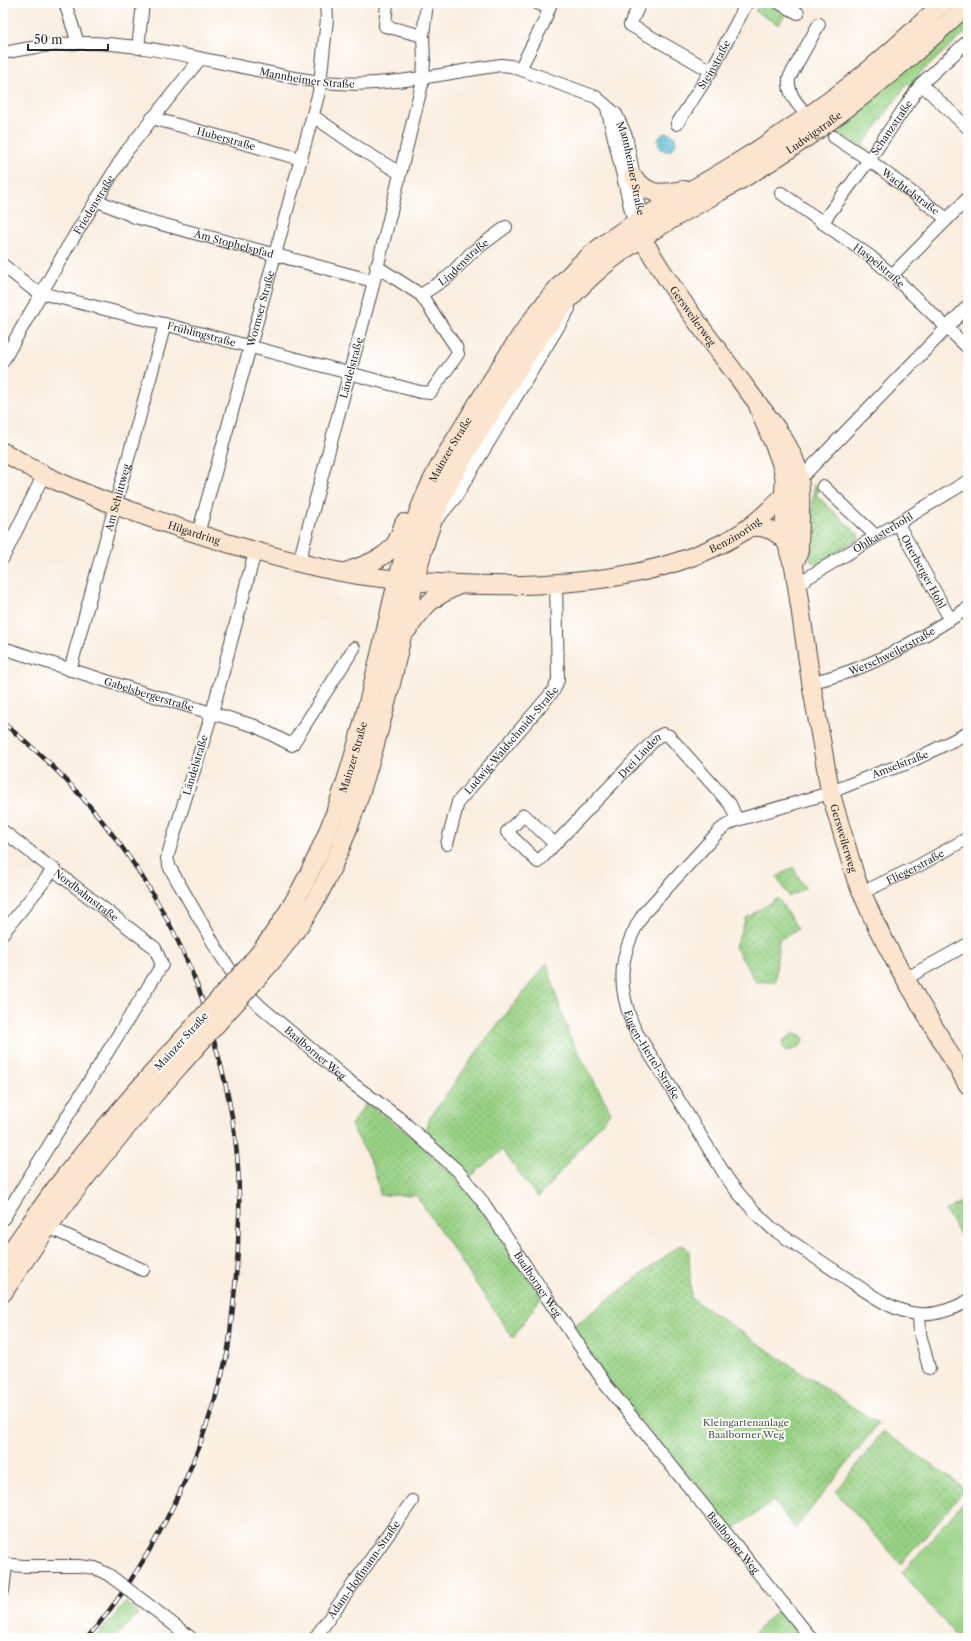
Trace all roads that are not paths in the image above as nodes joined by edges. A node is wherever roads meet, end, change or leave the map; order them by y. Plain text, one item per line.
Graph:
1 (65, 3) edge
2 (143, 3) edge
3 (326, 3) edge
4 (388, 3) edge
5 (427, 3) edge
6 (537, 3) edge
7 (640, 3) edge
8 (747, 3) edge
9 (779, 3) edge
10 (943, 3) edge
11 (968, 4) edge
12 (550, 6) edge
13 (798, 13) dead end
14 (819, 24) dead end
15 (423, 36) junction
16 (968, 40) edge
17 (78, 43) junction
18 (138, 48) junction
19 (3, 54) edge
20 (200, 59) junction
21 (520, 69) junction
22 (711, 71) junction
23 (423, 77) junction
24 (321, 82) junction
25 (921, 84) junction
26 (605, 103) junction
27 (313, 116) junction
28 (808, 116) junction
29 (152, 118) junction
30 (677, 124) dead end
31 (968, 128) edge
32 (834, 137) dead end
33 (301, 159) junction
34 (868, 160) junction
35 (400, 173) junction
36 (633, 177) junction
37 (695, 188) junction
38 (781, 193) dead end
39 (968, 198) edge
40 (96, 200) junction
41 (947, 219) junction
42 (822, 223) junction
43 (640, 226) junction
44 (506, 228) dead end
45 (275, 256) junction
46 (3, 265) edge
47 (376, 266) junction
48 (892, 275) junction
49 (373, 281) junction
50 (41, 293) junction
51 (421, 295) junction
52 (968, 306) edge
53 (165, 324) junction
54 (947, 328) junction
55 (250, 347) junction
56 (968, 348) edge
57 (3, 361) edge
58 (349, 373) junction
59 (758, 405) junction
60 (3, 452) edge
61 (439, 467) junction
62 (44, 474) junction
63 (799, 480) junction
64 (968, 481) edge
65 (823, 486) dead end
66 (784, 496) junction
67 (116, 506) junction
68 (898, 524) junction
69 (750, 527) junction
70 (198, 534) junction
71 (876, 536) junction
72 (787, 543) junction
73 (255, 552) junction
74 (3, 558) edge
75 (299, 562) junction
76 (794, 566) junction
77 (344, 572) junction
78 (397, 580) junction
79 (415, 582) junction
80 (461, 584) junction
81 (556, 584) junction
82 (797, 584) junction
83 (968, 608) edge
84 (950, 619) junction
85 (402, 635) junction
86 (3, 648) edge
87 (354, 648) dead end
88 (70, 670) junction
89 (812, 682) junction
90 (212, 713) junction
91 (968, 733) edge
92 (830, 791) junction
93 (737, 820) junction
94 (3, 831) edge
95 (968, 838) edge
96 (447, 844) dead end
97 (555, 844) dead end
98 (54, 869) junction
99 (861, 893) junction
100 (3, 933) edge
101 (968, 944) edge
102 (229, 967) joint
103 (251, 975) junction
104 (905, 978) junction
105 (177, 1057) junction
106 (965, 1074) edge
107 (3, 1219) edge
108 (48, 1227) junction
109 (3, 1262) edge
110 (143, 1270) dead end
111 (3, 1292) edge
112 (968, 1301) edge
113 (920, 1314) junction
114 (929, 1368) dead end
115 (412, 1502) dead end
116 (5, 1565) edge
117 (3, 1591) edge
118 (191, 1638) edge
119 (315, 1638) edge
120 (811, 1638) edge

1 - 17 street
2 - 18 street
3 - 24 street, Wormser Straße
4 - 15 street
5 - 15 street, Ländelstraße
6 - 12 street
7 - 22 street
8 - 22 street, Steinstraße
9 - 13 street
10 - 28 main road, Ludwigstraße
11 - 43 main road, Ludwigstraße
12 - 21 street
14 - 28 street
15 - 23 street, Ländelstraße
16 - 25 street, Schanzstraße
17 - 18 street, Mannheimer Straße
17 - 19 street, Mannheimer Straße
18 - 20 street, Mannheimer Straße
20 - 24 street, Mannheimer Straße
20 - 29 street, Friedenstraße
21 - 23 street, Mannheimer Straße
21 - 26 street, Mannheimer Straße
22 - 30 street, Steinstraße
23 - 24 street, Mannheimer Straße
23 - 35 street, Ländelstraße
24 - 27 street, Wormser Straße
25 - 31 street
25 - 34 street, Schanzstraße
26 - 36 street, Mannheimer Straße
26 - 43 street, Mannheimer Straße
27 - 33 street, Wormser Straße
27 - 35 street
28 - 37 main road, Ludwigstraße
29 - 33 street, Huberstraße
29 - 40 street, Friedenstraße
32 - 34 street, Wachtelstraße
33 - 45 street, Wormser Straße
34 - 41 street, Wachtelstraße
34 - 42 street, Schanzstraße
35 - 47 street, Ländelstraße
36 - 37 main road
36 - 43 street, Mannheimer Straße
37 - 43 main road, Ludwigstraße
38 - 42 street, Haspelstraße
39 - 41 street
40 - 45 street, Am Stophelspfad
40 - 50 street, Friedenstraße
41 - 48 street
42 - 48 street, Haspelstraße
43 - 59 main road, Gersweilerweg
43 - 61 main road, Mainzer Straße
43 - 79 main road, Mainzer Straße
44 - 51 street, Lindenstraße
45 - 49 street, Am Stophelspfad
45 - 55 street, Wormser Straße
46 - 50 street
47 - 49 street, Ländelstraße
47 - 51 street
48 - 54 street, Haspelstraße
49 - 58 street, Ländelstraße
50 - 53 street, Frühlingstraße
50 - 57 street, Friedenstraße
51 - 58 street, Frühlingstraße
52 - 54 street, Benzinoring
53 - 55 street, Frühlingstraße
53 - 67 street, Am Schlittweg
54 - 56 street, Haspelstraße
54 - 63 street, Benzinoring
55 - 58 street, Frühlingstraße
55 - 70 street, Wormser Straße
58 - 75 street, Ländelstraße
59 - 63 main road, Gersweilerweg
59 - 66 main road, Gersweilerweg
60 - 62 main road, Hilgardring
61 - 77 main road
61 - 78 main road, Mainzer Straße
62 - 67 main road, Hilgardring
62 - 74 street
63 - 66 main road, Benzinoring
63 - 76 main road, Gersweilerweg
64 - 68 street, Ohlkasterhohl
65 - 71 street
66 - 69 main road, Benzinoring
66 - 72 main road, Gersweilerweg
67 - 70 main road, Hilgardring
67 - 88 street, Am Schlittweg
68 - 71 street, Ohlkasterhohl
68 - 84 street, Otterberger Hohl
69 - 72 main road
69 - 81 main road, Benzinoring
70 - 73 main road, Hilgardring
71 - 82 street, Ohlkasterhohl
72 - 76 main road, Gersweilerweg
73 - 75 main road, Hilgardring
73 - 90 street, Ländelstraße
75 - 77 main road, Hilgardring
76 - 82 main road, Gersweilerweg
77 - 78 main road, Hilgardring
78 - 79 main road, Benzinoring
78 - 103 main road, Mainzer Straße
79 - 80 main road, Benzinoring
79 - 85 main road, Mainzer Straße
80 - 81 main road, Benzinoring
80 - 85 main road
81 - 96 street, Ludwig-Waldschmidt-Straße
82 - 89 main road, Gersweilerweg
83 - 84 street, Werschweilerstraße
84 - 89 street, Werschweilerstraße
85 - 103 main road, Mainzer Straße
86 - 88 street, Gabelsbergerstraße
87 - 90 street, Gabelsbergerstraße
88 - 90 street, Gabelsbergerstraße
89 - 92 main road, Gersweilerweg
90 - 102 street, Ländelstraße
91 - 92 street, Amselstraße
92 - 93 street, Eugen-Hertel-Straße
92 - 99 main road, Gersweilerweg
93 - 97 street, Drei Linden
93 - 113 street, Eugen-Hertel-Straße
94 - 98 street, Nordbahnstraße
95 - 99 street, Fliegerstraße
98 - 100 street
98 - 107 street, Nordbahnstraße
99 - 104 main road, Gersweilerweg
101 - 104 street
102 - 120 street, Baalborner Weg
103 - 105 main road, Mainzer Straße, bridge
104 - 106 main road, Gersweilerweg
105 - 108 main road, Mainzer Straße
105 - 109 main road, Mainzer Straße
108 - 110 street
108 - 111 main road, Mainzer Straße
112 - 113 street, Eugen-Hertel-Straße
113 - 114 street
115 - 119 street, Adam-Hoffmann-Straße
116 - 117 street
116 - 118 street, bridge

